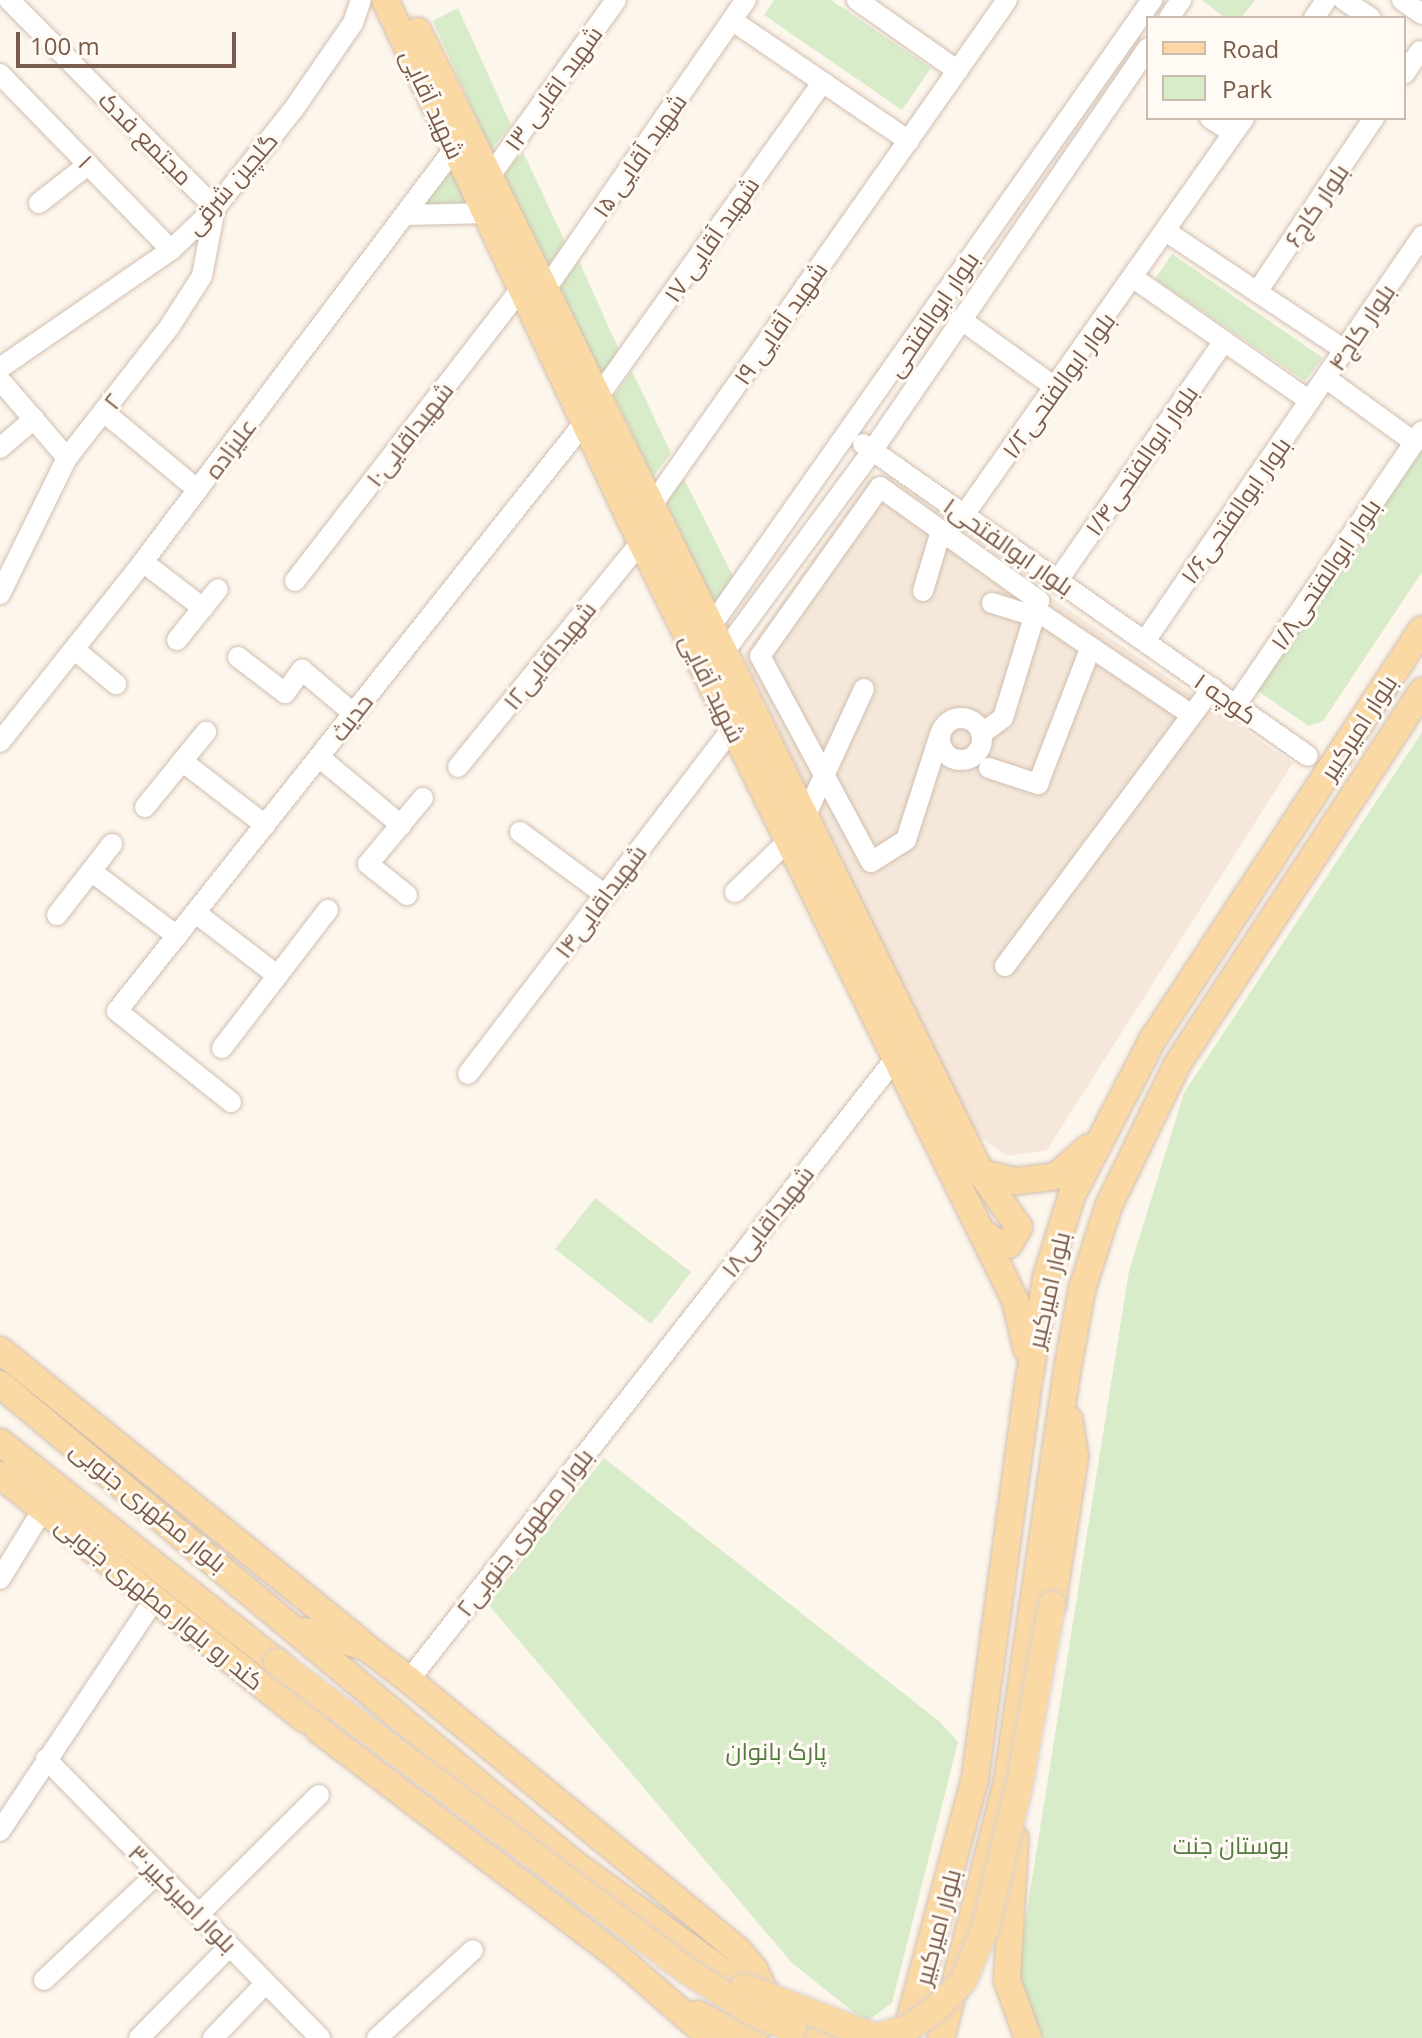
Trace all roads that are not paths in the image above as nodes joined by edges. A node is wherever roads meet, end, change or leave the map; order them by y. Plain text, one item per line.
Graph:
1 (9, 0) edge
2 (361, 0) edge
3 (616, 0) edge
4 (746, 0) edge
5 (1007, 0) edge
6 (1152, 0) edge
7 (1344, 0) edge
8 (1402, 0) edge
9 (867, 3) edge
10 (393, 5) edge
11 (1422, 14) edge
12 (1368, 16) edge
13 (733, 21) junction
14 (353, 23) junction
15 (1415, 48) edge
16 (1146, 51) edge
17 (1406, 69) edge
18 (958, 71) junction
19 (0, 74) edge
20 (823, 82) junction
21 (1217, 120) edge
22 (1373, 120) edge
23 (1239, 126) edge
24 (909, 141) junction
25 (454, 149) junction
26 (89, 164) junction
27 (490, 176) junction
28 (1023, 181) junction
29 (1042, 197) junction
30 (39, 203) dead end
31 (215, 208) junction
32 (488, 213) junction
33 (408, 215) junction
34 (1167, 232) junction
35 (1422, 236) edge
36 (171, 250) junction
37 (1135, 279) junction
38 (534, 288) junction
39 (1257, 292) junction
40 (960, 319) junction
41 (1224, 341) junction
42 (1346, 351) junction
43 (0, 368) edge
44 (1327, 379) junction
45 (0, 380) edge
46 (1056, 388) junction
47 (598, 397) junction
48 (1310, 401) junction
49 (104, 412) junction
50 (34, 419) junction
51 (584, 423) junction
52 (850, 434) junction
53 (1418, 436) edge
54 (0, 448) edge
55 (872, 451) junction
56 (67, 458) junction
57 (198, 490) junction
58 (652, 505) junction
59 (964, 515) junction
60 (941, 531) junction
61 (641, 542) junction
62 (143, 562) junction
63 (1058, 580) junction
64 (295, 581) dead end
65 (218, 589) dead end
66 (923, 591) dead end
67 (0, 594) edge
68 (992, 603) dead end
69 (203, 608) junction
70 (1039, 615) junction
71 (711, 626) junction
72 (1422, 630) edge
73 (177, 640) dead end
74 (1145, 641) junction
75 (1091, 647) junction
76 (74, 649) junction
77 (724, 652) junction
78 (238, 657) dead end
79 (116, 684) dead end
80 (1212, 688) junction
81 (864, 689) dead end
82 (1422, 691) edge
83 (1236, 705) junction
84 (354, 714) junction
85 (1192, 715) junction
86 (733, 728) junction
87 (206, 732) dead end
88 (1354, 732) junction
89 (940, 734) junction
90 (981, 734) junction
91 (0, 742) edge
92 (1382, 752) junction
93 (1308, 756) dead end
94 (319, 757) junction
95 (182, 761) junction
96 (458, 767) dead end
97 (989, 768) dead end
98 (825, 779) junction
99 (423, 798) dead end
100 (145, 807) dead end
101 (805, 817) junction
102 (265, 825) junction
103 (401, 825) junction
104 (520, 832) dead end
105 (789, 840) junction
106 (112, 844) dead end
107 (91, 871) junction
108 (735, 892) dead end
109 (407, 895) dead end
110 (605, 895) junction
111 (328, 910) dead end
112 (196, 913) junction
113 (57, 915) dead end
114 (177, 936) junction
115 (1005, 966) dead end
116 (278, 976) junction
117 (222, 1048) dead end
118 (895, 1059) junction
119 (468, 1074) dead end
120 (231, 1102) dead end
121 (1103, 1130) junction
122 (981, 1173) junction
123 (982, 1232) junction
124 (0, 1350) edge
125 (1029, 1379) junction
126 (0, 1384) edge
127 (639, 1384) joint
128 (1064, 1396) junction
129 (0, 1442) edge
130 (0, 1475) edge
131 (43, 1509) junction
132 (0, 1579) edge
133 (154, 1600) junction
134 (299, 1629) junction
135 (366, 1647) junction
136 (277, 1662) junction
137 (409, 1680) junction
138 (320, 1731) junction
139 (417, 1731) junction
140 (46, 1759) junction
141 (1012, 1790) junction
142 (319, 1795) dead end
143 (0, 1831) edge
144 (158, 1873) junction
145 (199, 1914) junction
146 (706, 1923) junction
147 (230, 1946) junction
148 (473, 1950) dead end
149 (44, 1980) dead end
150 (266, 1983) junction
151 (753, 1985) junction
152 (666, 1997) junction
153 (797, 2036) edge
154 (139, 2038) edge
155 (213, 2038) edge
156 (320, 2038) edge
157 (377, 2038) edge
158 (711, 2038) edge
159 (835, 2038) edge
160 (869, 2038) edge
161 (878, 2038) edge
162 (905, 2038) edge
163 (941, 2038) edge
164 (1011, 2038) edge
165 (1028, 2038) edge

1 - 31 street, مجتمع فدک
2 - 14 street, گلچین شرقی
3 - 27 street, شهید اقایی ۱۳
4 - 13 street, شهید آقایی ۱۵
5 - 18 street, شهید آقایی ۱۹
6 - 28 street, بلوار ابوالفتحی
7 - 12 street
8 - 11 street
9 - 18 street
10 - 14 street
10 - 25 main road, شهید آقایی
10 - 27 main road, شهید آقایی
13 - 20 street
13 - 38 street, شهید آقایی ۱۵
14 - 31 street, گلچین شرقی
15 - 17 street
16 - 29 street, بلوار ابوالفتحی
18 - 24 street, شهید آقایی ۱۹
19 - 26 street, ۱
20 - 24 street
20 - 47 street, شهید آقایی ۱۷
21 - 23 street
22 - 39 street, بلوار کاج۶
23 - 34 street, بلوار ابوالفتحی۱/۲
24 - 58 street, شهید آقایی ۱۹
25 - 32 main road, شهید آقایی
25 - 33 street, علیزاده
26 - 30 street
26 - 36 street, ۱
27 - 38 main road, شهید آقایی
28 - 29 street
28 - 52 street, بلوار ابوالفتحی
29 - 40 street, بلوار ابوالفتحی
31 - 36 street, گلچین شرقی
31 - 49 street, ۲
32 - 33 street
32 - 38 main road, شهید آقایی
33 - 57 street, علیزاده
34 - 37 street, بلوار ابوالفتحی۱/۲
34 - 39 street
35 - 42 street, بلوار کاج۴
36 - 43 street, گلچین شرقی
37 - 41 street
37 - 46 street, بلوار ابوالفتحی۱/۲
38 - 47 main road, شهید آقایی
38 - 51 main road, شهید آقایی
38 - 64 street, شهیداقایی۱۰
39 - 42 street
40 - 46 street
40 - 55 street, بلوار ابوالفتحی
41 - 48 street
41 - 63 street, بلوار ابوالفتحی۱/۴
42 - 44 street, بلوار کاج۴
44 - 48 street, بلوار ابوالفتحی۱/۶
44 - 53 street
45 - 50 street
46 - 59 street, بلوار ابوالفتحی۱/۲
47 - 58 main road, شهید آقایی
48 - 74 street, بلوار ابوالفتحی۱/۶
49 - 56 street, ۲
49 - 57 street
50 - 54 street
50 - 56 street
51 - 61 main road, شهید آقایی
51 - 84 street, حدیث
52 - 55 street, بلوار ابوالفتحی۱
52 - 71 street, بلوار ابوالفتحی
53 - 83 street, بلوار ابوالفتحی۱/۸
55 - 59 street, بلوار ابوالفتحی۱
55 - 77 street, بلوار ابوالفتحی
56 - 67 street, ۲
57 - 62 street, علیزاده
58 - 71 main road, شهید آقایی
59 - 63 street, بلوار ابوالفتحی۱
60 - 66 street
60 - 70 street
60 - 98 street
61 - 86 main road, شهید آقایی
61 - 96 street, شهیداقایی۱۲
62 - 69 street
62 - 76 street, علیزاده
63 - 74 street, بلوار ابوالفتحی۱
65 - 69 street
68 - 70 street
69 - 73 street
70 - 75 street
70 - 90 street
71 - 77 main road, شهید آقایی
72 - 88 main road, بلوار امیرکبیر
74 - 80 street, کوچه ۱
75 - 85 street
75 - 97 street
76 - 79 street
76 - 91 street, علیزاده
77 - 101 main road, شهید آقایی
78 - 84 street
80 - 83 street, کوچه ۱
80 - 85 street
81 - 98 street
82 - 92 main road, بلوار امیرکبیر
83 - 93 street, کوچه ۱
84 - 94 street, حدیث
85 - 115 street
86 - 105 main road, شهید آقایی
86 - 110 street, شهیداقایی۱۴
87 - 95 street
88 - 92 main road
88 - 121 main road, بلوار امیرکبیر
89 - 90 street
89 - 90 street
89 - 98 street
92 - 128 main road, بلوار امیرکبیر
94 - 102 street, حدیث
94 - 103 street
95 - 100 street
95 - 102 street
98 - 101 street
99 - 103 street
101 - 122 main road, شهید آقایی
102 - 112 street, حدیث
103 - 109 street
104 - 110 street
105 - 108 street
105 - 118 main road, شهید آقایی
106 - 107 street
107 - 113 street
107 - 114 street
110 - 119 street, شهیداقایی۱۴
111 - 116 street
112 - 114 street, حدیث
112 - 116 street
114 - 120 street, حدیث
116 - 117 street
118 - 123 main road, شهید آقایی
118 - 127 street, شهیداقایی۱۸
121 - 122 main road
121 - 125 main road, بلوار امیرکبیر
122 - 123 main road, شهید آقایی
123 - 125 main road, شهید آقایی
124 - 135 main road
125 - 162 main road, بلوار امیرکبیر
126 - 134 main road, بلوار مطهری جنوبی
127 - 137 street, بلوار مطهری جنوبی۲
128 - 141 main road, بلوار امیرکبیر
128 - 141 main road, bridge
129 - 136 main road, بلوار مطهری جنوبی
130 - 131 main road, کند رو بلوار مطهری جنوبی
131 - 132 street
131 - 133 main road, کند رو بلوار مطهری جنوبی
133 - 138 main road, کند رو بلوار مطهری جنوبی
133 - 140 street
134 - 135 main road
134 - 139 main road, بلوار مطهری جنوبی
135 - 137 main road
136 - 138 main road
136 - 153 main road, بلوار مطهری جنوبی, bridge
137 - 146 main road
138 - 152 main road, کند رو بلوار مطهری جنوبی
139 - 146 main road
139 - 151 main road, بلوار مطهری جنوبی
140 - 143 street
140 - 144 street, بلوار امیرکبیر۳۰
141 - 160 main road, bridge
141 - 163 main road, بلوار امیرکبیر
141 - 164 main road
141 - 165 main road, bridge
142 - 145 street
144 - 145 street, بلوار امیرکبیر۳۰
144 - 149 street
145 - 147 street, بلوار امیرکبیر۳۰
146 - 151 main road
147 - 150 street, بلوار امیرکبیر۳۰
147 - 154 street
148 - 157 street
150 - 155 street
150 - 156 street, بلوار امیرکبیر۳۰
151 - 152 main road
151 - 153 main road, bridge
151 - 161 main road, bridge
152 - 158 main road
153 - 159 main road, بلوار مطهری جنوبی

